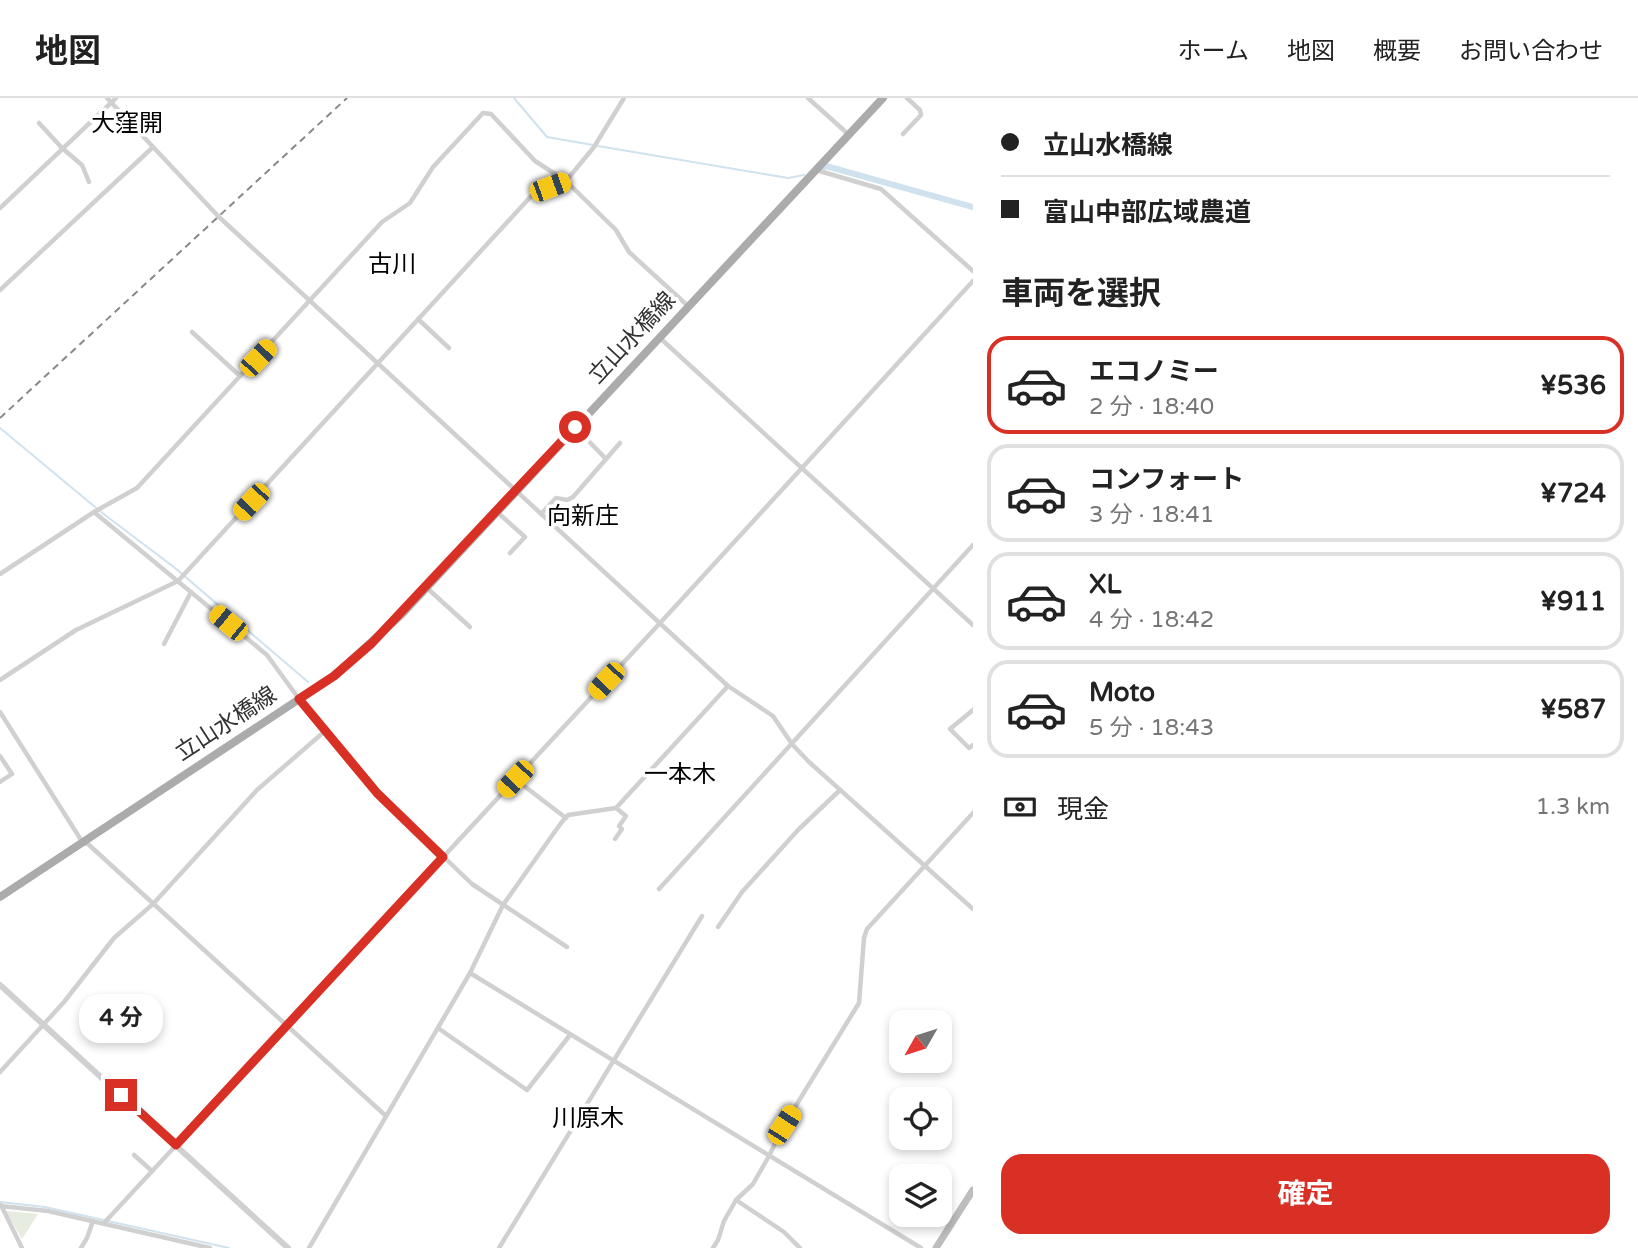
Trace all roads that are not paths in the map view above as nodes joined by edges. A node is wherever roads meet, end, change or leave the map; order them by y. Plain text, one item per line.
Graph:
1 (116, 98) edge
2 (624, 98) edge
3 (808, 98) edge
4 (883, 98) edge
5 (907, 98) edge
6 (109, 100) edge
7 (39, 123) dead end
8 (848, 134) junction
9 (903, 134) dead end
10 (62, 148) junction
11 (152, 148) junction
12 (816, 170) junction
13 (566, 181) junction
14 (89, 182) dead end
15 (0, 208) edge
16 (973, 271) edge
17 (973, 281) edge
18 (0, 290) edge
19 (310, 301) junction
20 (688, 306) junction
21 (418, 319) junction
22 (192, 332) dead end
23 (659, 337) junction
24 (449, 348) dead end
25 (378, 364) junction
26 (240, 376) junction
27 (575, 427) junction
28 (621, 443) dead end
29 (606, 459) junction
30 (803, 468) junction
31 (515, 491) junction
32 (94, 512) junction
33 (496, 512) junction
34 (541, 514) junction
35 (973, 545) edge
36 (510, 553) dead end
37 (0, 574) edge
38 (178, 581) junction
39 (426, 587) junction
40 (933, 588) junction
41 (191, 592) junction
42 (661, 622) junction
43 (973, 625) edge
44 (470, 627) dead end
45 (164, 644) dead end
46 (0, 680) edge
47 (729, 686) junction
48 (299, 699) junction
49 (973, 710) edge
50 (0, 712) edge
51 (325, 731) junction
52 (792, 744) junction
53 (973, 745) edge
54 (0, 756) edge
55 (515, 779) junction
56 (0, 782) edge
57 (840, 790) junction
58 (616, 808) junction
59 (973, 813) edge
60 (566, 818) junction
61 (615, 839) dead end
62 (83, 843) junction
63 (443, 857) junction
64 (925, 864) junction
65 (659, 889) dead end
66 (0, 897) edge
67 (153, 904) junction
68 (503, 905) junction
69 (973, 909) edge
70 (702, 916) dead end
71 (718, 927) dead end
72 (567, 947) dead end
73 (470, 973) junction
74 (0, 985) edge
75 (43, 1024) junction
76 (287, 1026) junction
77 (438, 1028) junction
78 (570, 1035) junction
79 (612, 1062) junction
80 (0, 1072) edge
81 (386, 1116) junction
82 (176, 1145) junction
83 (134, 1155) dead end
84 (769, 1156) junction
85 (152, 1171) junction
86 (973, 1190) edge
87 (736, 1200) junction
88 (0, 1206) edge
89 (93, 1221) junction
90 (104, 1223) junction
91 (204, 1247) edge
92 (22, 1248) edge
93 (81, 1248) edge
94 (210, 1248) edge
95 (288, 1248) edge
96 (309, 1248) edge
97 (499, 1248) edge
98 (713, 1248) edge
99 (800, 1248) edge
100 (921, 1248) edge
101 (936, 1248) edge

1 - 6 street
2 - 13 street
3 - 8 street
4 - 8 main road, 立山水橋線
5 - 9 street
6 - 10 street
6 - 11 street
7 - 10 street
8 - 12 main road, 立山水橋線
10 - 14 street
10 - 15 street
11 - 18 street
11 - 19 street
12 - 16 street
12 - 20 main road, 立山水橋線
13 - 19 street
13 - 20 street
13 - 21 street
17 - 30 street
19 - 25 street
19 - 26 street
20 - 23 main road, 立山水橋線
21 - 24 street
21 - 25 street
22 - 26 street
23 - 27 main road, 立山水橋線
23 - 30 street
25 - 31 street
25 - 38 street
26 - 32 street
27 - 29 street
27 - 31 main road, 立山水橋線
28 - 29 street
29 - 34 street
30 - 40 street
30 - 42 street
31 - 33 main road, 立山水橋線
31 - 34 street
32 - 37 street
32 - 38 street
33 - 36 street
33 - 39 main road, 立山水橋線
34 - 42 street
35 - 40 street
38 - 41 street
38 - 46 street
39 - 44 street
39 - 48 main road, 立山水橋線
40 - 43 street
40 - 52 street
41 - 45 street
41 - 48 street
42 - 47 street
42 - 55 street
47 - 52 street
47 - 58 street
48 - 51 street
48 - 62 main road, 立山水橋線
49 - 53 street
50 - 62 street
51 - 63 street
51 - 67 street
52 - 57 street
52 - 65 street
54 - 56 street
55 - 60 street
55 - 63 street
57 - 64 street
57 - 71 street
58 - 60 street
58 - 61 street
59 - 64 street
60 - 68 street
62 - 66 main road, 立山水橋線
62 - 67 street
63 - 68 street
63 - 76 street
64 - 69 street
64 - 84 street
67 - 75 street
67 - 76 street
68 - 72 street
68 - 73 street
70 - 79 street
73 - 77 street
73 - 78 street
74 - 75 street
75 - 80 street
75 - 82 street
76 - 81 street
76 - 82 street
77 - 78 street
77 - 81 street
78 - 79 street
79 - 84 street
79 - 97 street
81 - 96 street
82 - 85 street
82 - 95 street
83 - 85 street
84 - 87 street
84 - 100 street
85 - 90 street
86 - 101 main road
87 - 98 street
87 - 99 street
88 - 89 street
88 - 92 street
89 - 90 street
89 - 93 street
90 - 91 street
91 - 94 street

